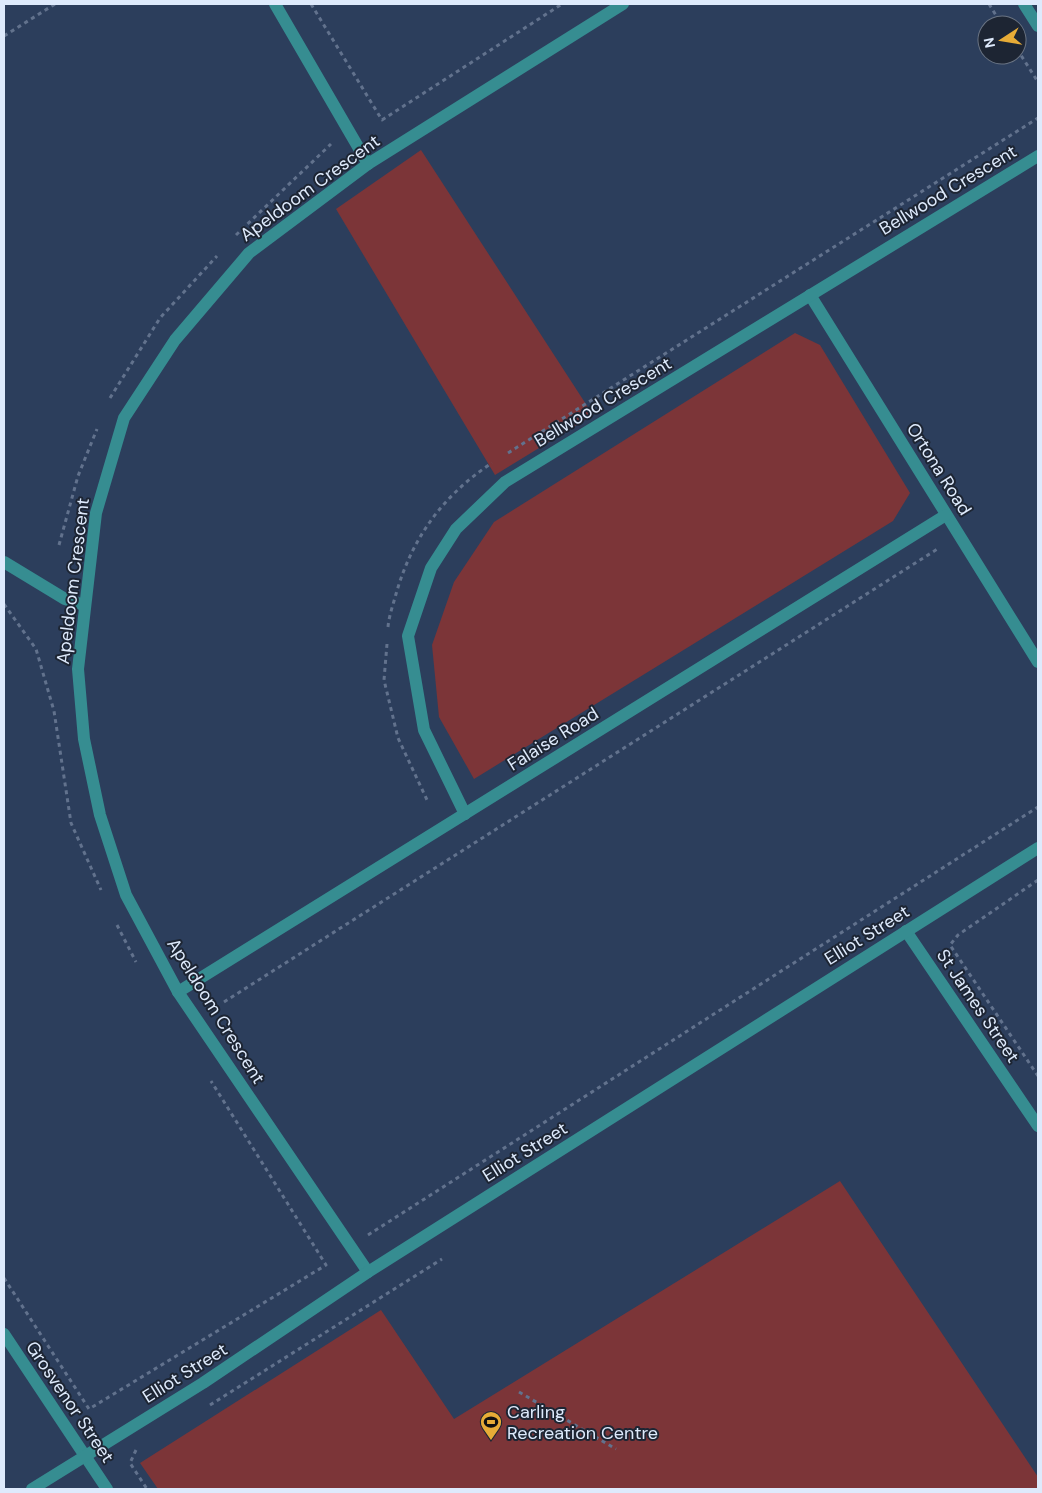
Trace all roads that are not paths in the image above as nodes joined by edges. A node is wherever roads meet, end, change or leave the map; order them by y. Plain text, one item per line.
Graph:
1 (275, 4) edge
2 (623, 4) edge
3 (1024, 4) edge
4 (1038, 26) edge
5 (1038, 156) edge
6 (368, 164) junction
7 (810, 295) junction
8 (946, 515) junction
9 (4, 562) edge
10 (84, 605) junction
11 (1038, 662) edge
12 (464, 814) junction
13 (1038, 848) edge
14 (906, 931) junction
15 (178, 992) junction
16 (1038, 1126) edge
17 (368, 1272) junction
18 (4, 1334) edge
19 (84, 1456) junction
20 (32, 1489) edge
21 (107, 1489) edge

1 - 6 street
2 - 6 street, Apeldoom Crescent
3 - 4 street
5 - 7 street, Bellwood Crescent
6 - 10 street, Apeldoom Crescent
7 - 8 street, Ortona Road
7 - 12 street, Bellwood Crescent
8 - 11 street, Ortona Road
8 - 12 street, Falaise Road
9 - 10 street
10 - 15 street, Apeldoom Crescent
12 - 15 street, Falaise Road
13 - 14 street, Elliot Street
14 - 16 street, St James Street
14 - 17 street, Elliot Street
15 - 17 street, Apeldoom Crescent
17 - 19 street, Elliot Street
18 - 19 street, Grosvenor Street
19 - 20 street, Elliot Street
19 - 21 street, Grosvenor Street

